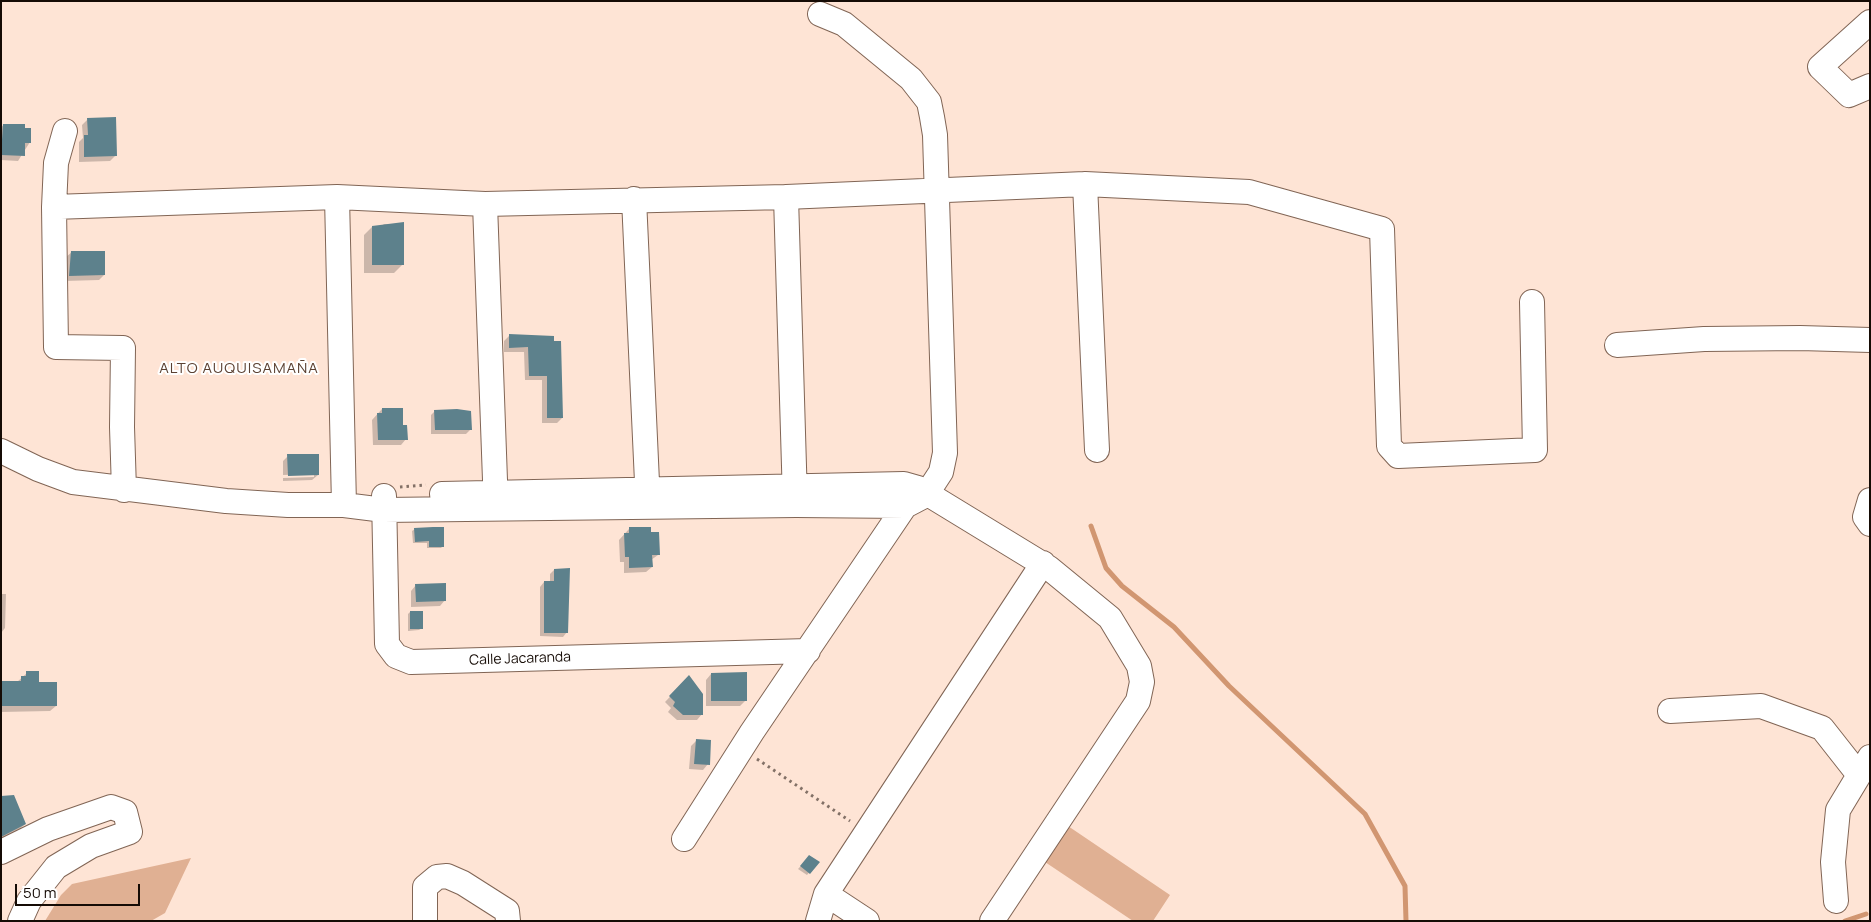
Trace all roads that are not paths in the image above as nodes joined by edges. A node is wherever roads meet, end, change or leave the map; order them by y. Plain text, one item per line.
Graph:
1 (820, 14) dead end
2 (1870, 22) edge
3 (1870, 86) edge
4 (65, 130) dead end
5 (1085, 184) junction
6 (936, 191) junction
7 (337, 197) junction
8 (786, 197) junction
9 (634, 199) junction
10 (485, 204) junction
11 (54, 207) junction
12 (1532, 302) dead end
13 (1870, 340) edge
14 (1617, 346) dead end
15 (1097, 450) dead end
16 (1, 452) edge
17 (124, 490) junction
18 (795, 495) junction
19 (926, 495) junction
20 (387, 498) junction
21 (648, 499) junction
22 (1870, 500) edge
23 (496, 501) junction
24 (344, 505) junction
25 (905, 506) junction
26 (1870, 524) edge
27 (1043, 563) junction
28 (808, 651) junction
29 (1670, 711) dead end
30 (1864, 766) edge
31 (684, 839) dead end
32 (1, 852) edge
33 (826, 894) junction
34 (1836, 902) dead end
35 (20, 921) edge
36 (425, 921) edge
37 (508, 921) edge
38 (818, 921) edge
39 (867, 921) edge
40 (992, 921) edge

1 - 6 street
2 - 3 street
4 - 11 street
5 - 6 street
5 - 12 street
5 - 15 street
6 - 8 street
6 - 19 street
7 - 10 street
7 - 11 street
7 - 24 street
8 - 9 street
8 - 18 street
9 - 10 street
9 - 21 street
10 - 23 street
11 - 17 street
13 - 14 street
16 - 17 street
17 - 24 street
18 - 19 street
18 - 21 street
18 - 25 street
19 - 25 street
19 - 27 street
20 - 23 street
20 - 24 street
20 - 28 street, Calle Jacaranda
21 - 23 street
22 - 26 street
25 - 28 street
27 - 33 street
27 - 40 street
28 - 31 street
29 - 30 street
30 - 34 street
32 - 35 street
33 - 38 street
33 - 39 street
36 - 37 street

